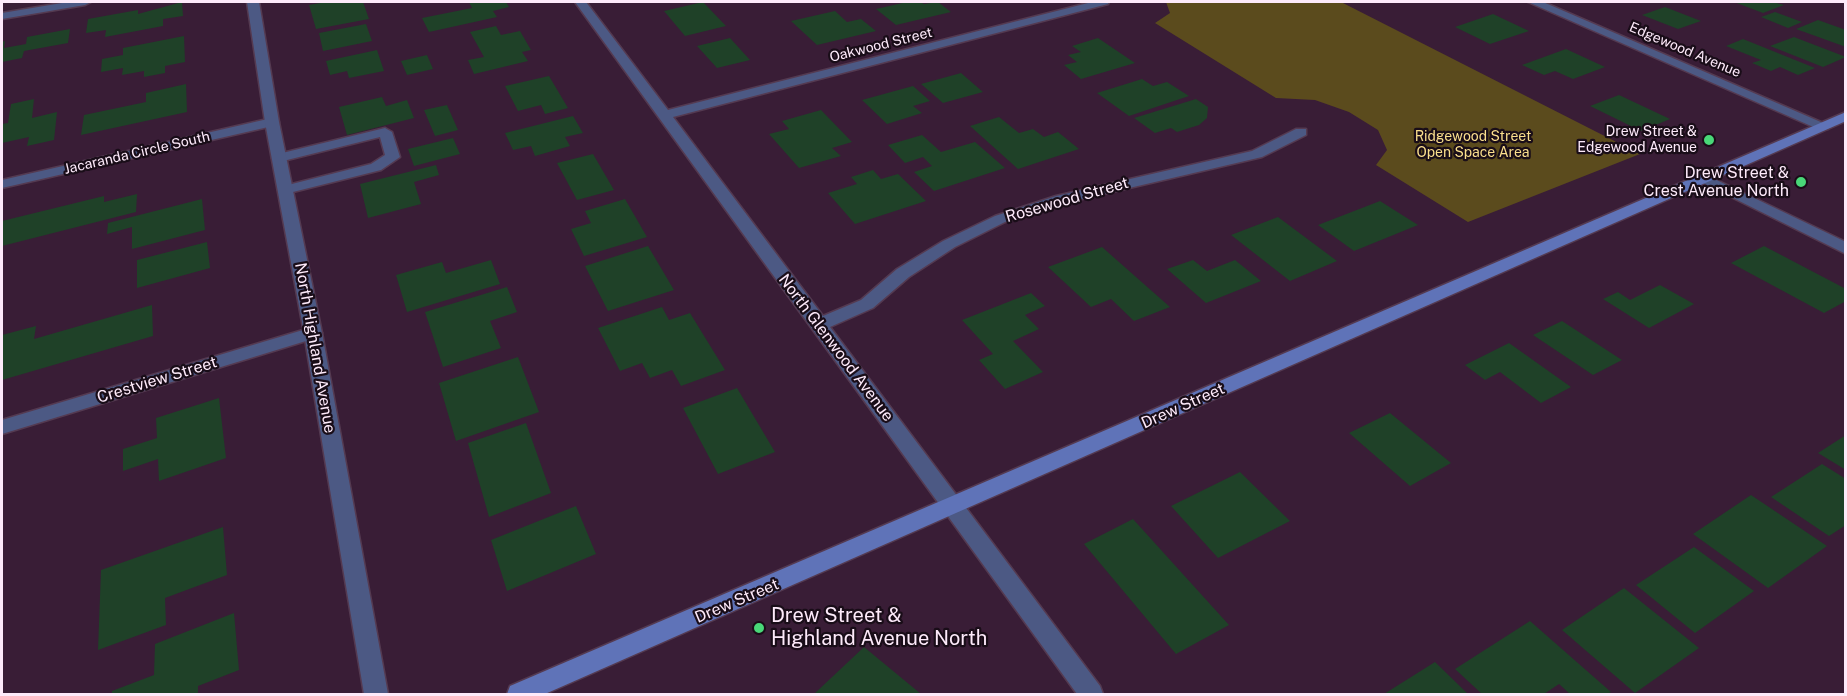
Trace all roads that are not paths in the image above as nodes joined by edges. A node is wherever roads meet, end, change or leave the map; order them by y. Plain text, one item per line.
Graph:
1 (85, 2) edge
2 (253, 2) edge
3 (581, 2) edge
4 (1104, 2) edge
5 (1534, 2) edge
6 (2, 16) edge
7 (665, 115) junction
8 (1845, 116) edge
9 (272, 122) junction
10 (1823, 126) junction
11 (1301, 132) dead end
12 (279, 158) junction
13 (1704, 178) junction
14 (2, 184) edge
15 (285, 190) junction
16 (1845, 249) edge
17 (818, 325) junction
18 (313, 333) junction
19 (2, 427) edge
20 (954, 507) junction
21 (376, 694) edge
22 (519, 694) edge
23 (1091, 694) edge

1 - 6 street
2 - 9 street, North Highland Avenue
3 - 7 street, North Glenwood Avenue
4 - 7 street, Oakwood Street
5 - 10 street, Edgewood Avenue
7 - 17 street, North Glenwood Avenue
8 - 10 main road, Drew Street
9 - 12 street, North Highland Avenue
9 - 14 street, Jacaranda Circle South
10 - 13 main road, Drew Street
11 - 17 street, Rosewood Street
12 - 15 street, North Highland Avenue
12 - 15 street
13 - 16 street
13 - 20 main road, Drew Street
15 - 18 street, North Highland Avenue
17 - 20 street, North Glenwood Avenue
18 - 19 street, Crestview Street
18 - 21 street, North Highland Avenue
20 - 22 main road, Drew Street
20 - 23 street, North Glenwood Avenue

